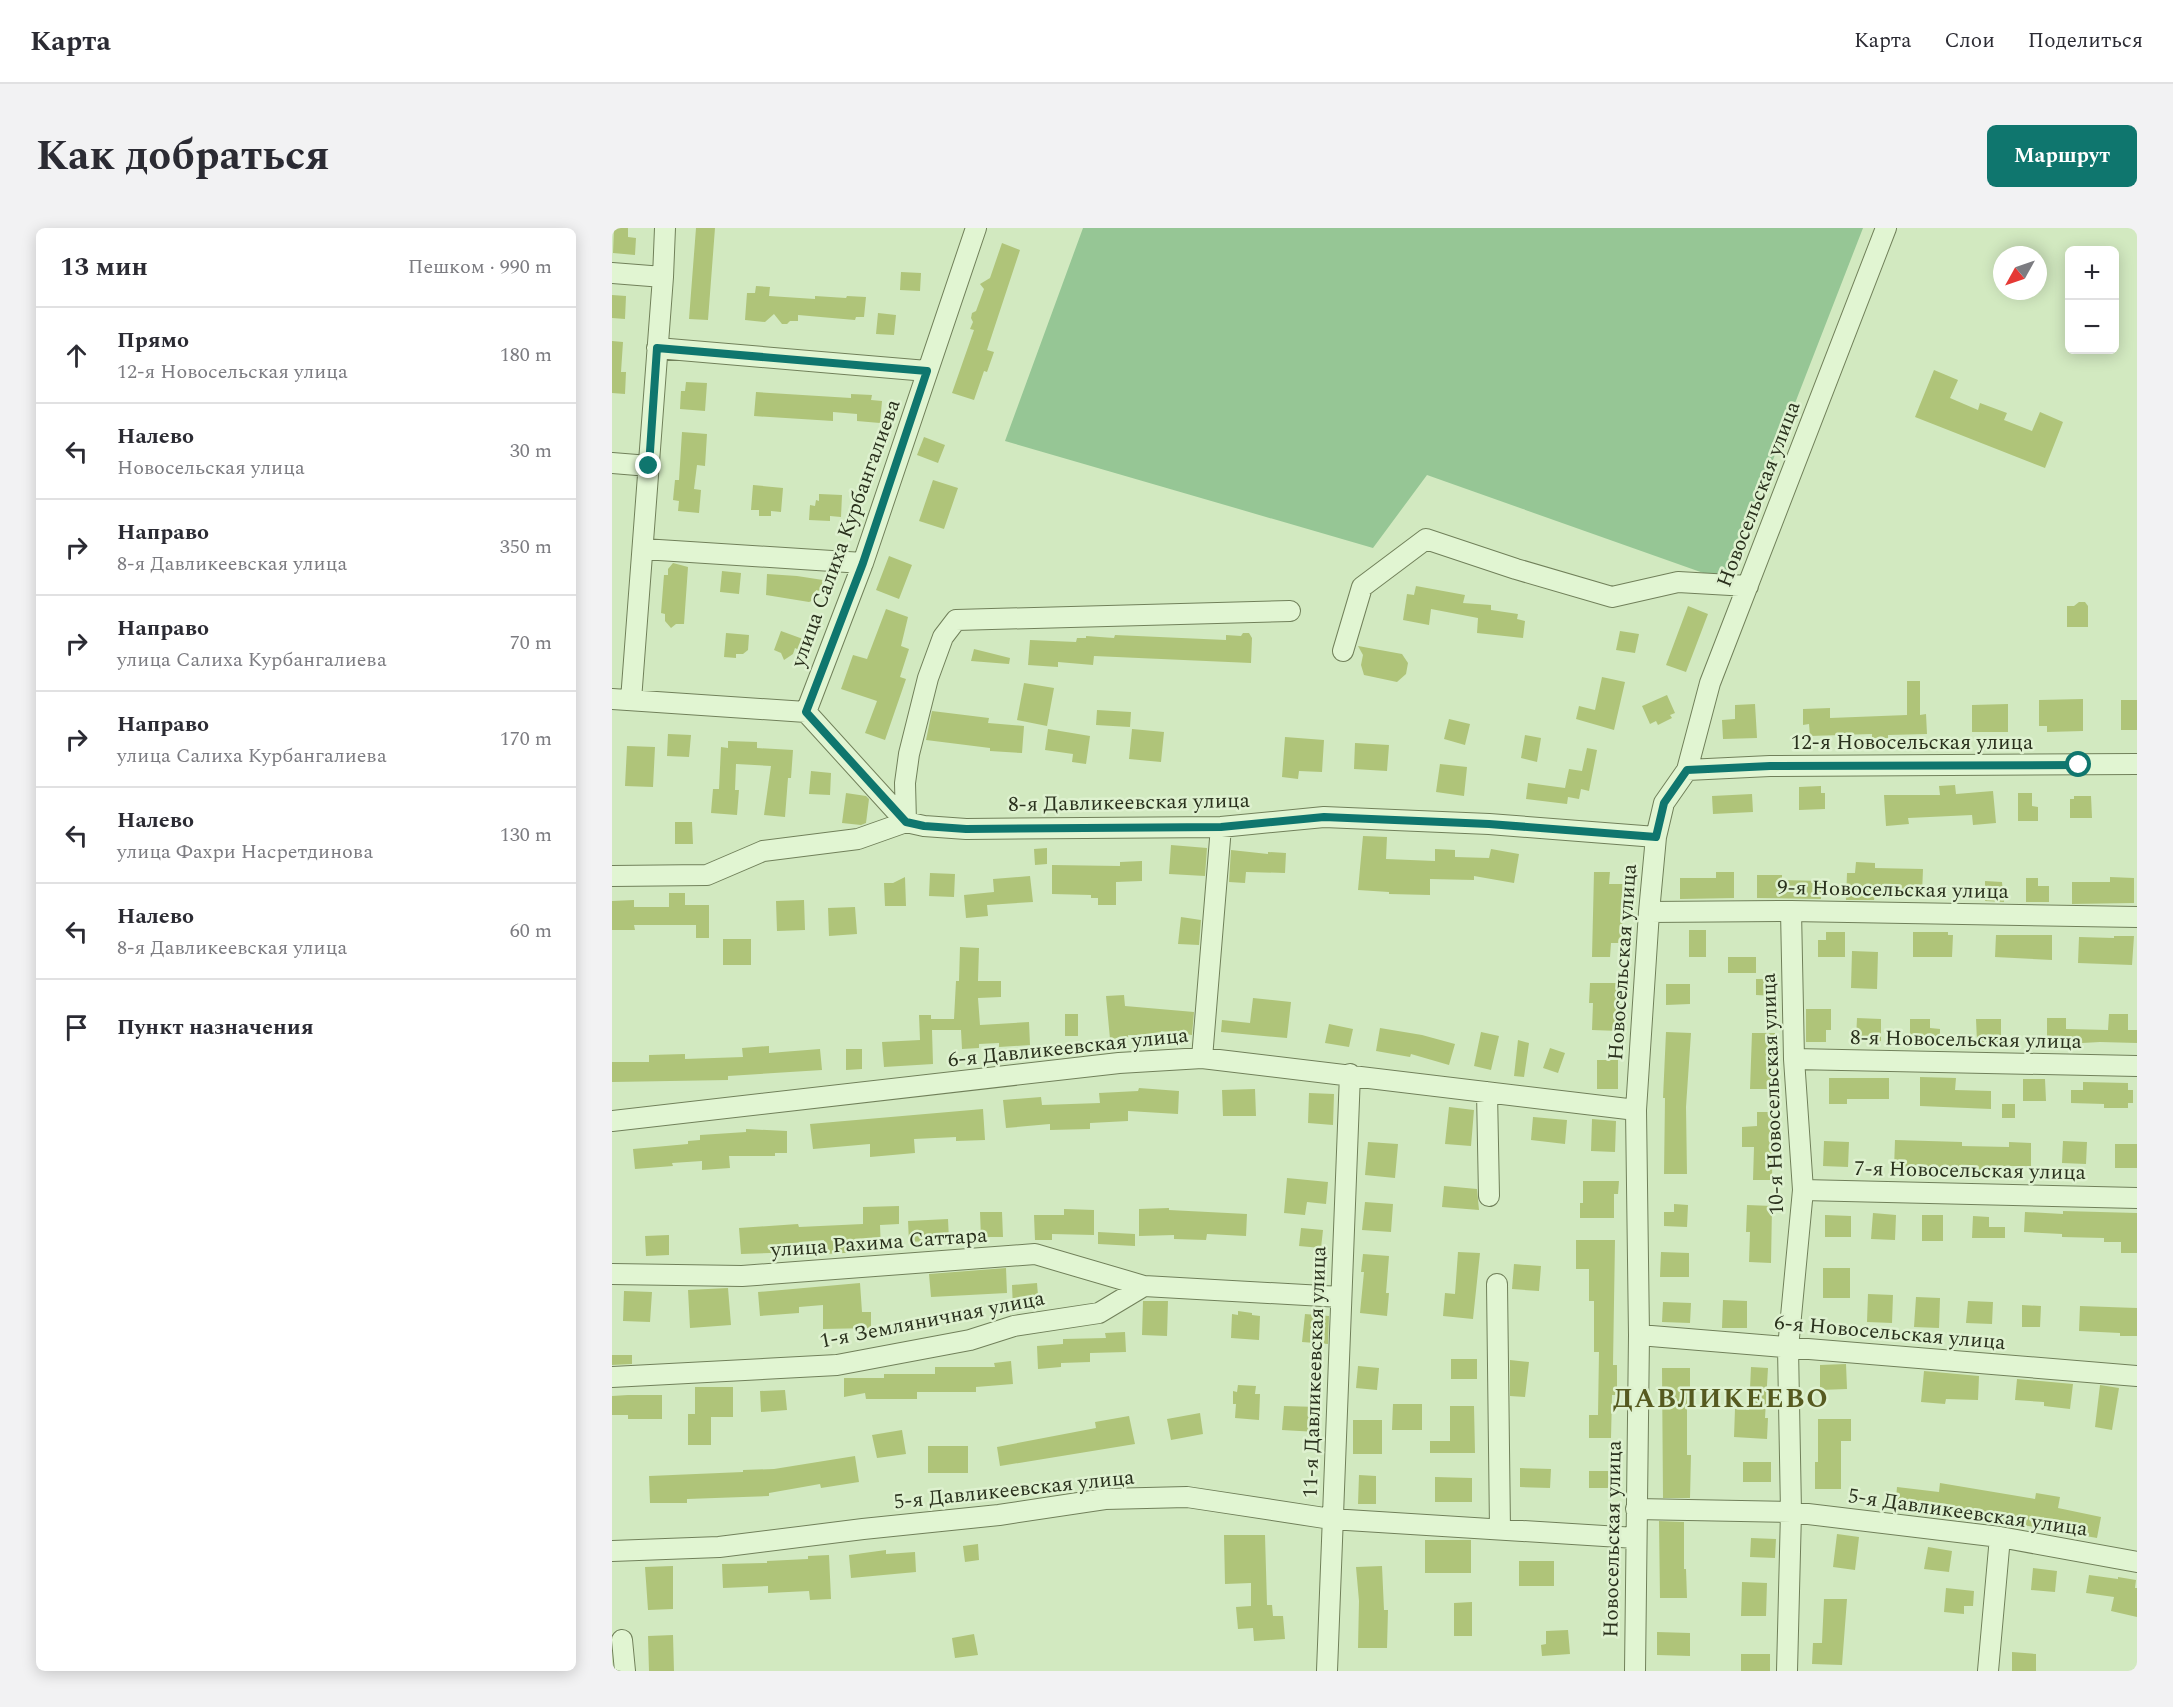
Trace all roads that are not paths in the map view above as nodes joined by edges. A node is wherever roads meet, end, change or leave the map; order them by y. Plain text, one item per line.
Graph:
1 (665, 228) edge
2 (976, 228) edge
3 (1886, 228) edge
4 (612, 273) edge
5 (663, 278) junction
6 (657, 348) junction
7 (927, 371) junction
8 (612, 463) edge
9 (649, 466) junction
10 (643, 549) junction
11 (863, 563) junction
12 (1748, 586) junction
13 (1290, 611) dead end
14 (1343, 651) dead end
15 (621, 699) edge
16 (806, 712) junction
17 (2137, 764) edge
18 (1687, 770) junction
19 (906, 822) junction
20 (1221, 827) junction
21 (1656, 837) junction
22 (612, 876) edge
23 (1791, 911) junction
24 (1649, 912) junction
25 (2137, 917) edge
26 (1202, 1058) junction
27 (1794, 1059) junction
28 (2137, 1066) edge
29 (1350, 1074) junction
30 (1487, 1092) junction
31 (1636, 1110) junction
32 (612, 1121) edge
33 (1803, 1190) junction
34 (1489, 1196) dead end
35 (2137, 1198) edge
36 (612, 1274) edge
37 (1497, 1284) dead end
38 (1144, 1286) junction
39 (1341, 1297) junction
40 (1639, 1335) junction
41 (1788, 1348) junction
42 (2137, 1376) edge
43 (612, 1377) edge
44 (1636, 1509) junction
45 (1791, 1512) junction
46 (1331, 1519) junction
47 (1500, 1529) junction
48 (2000, 1537) junction
49 (1636, 1538) junction
50 (612, 1551) edge
51 (2137, 1562) edge
52 (622, 1640) dead end
53 (625, 1671) edge
54 (1327, 1671) edge
55 (1635, 1671) edge
56 (1787, 1671) edge
57 (1988, 1671) edge

1 - 5 street
2 - 7 street, улица Салиха Курбангалиева
3 - 12 street, Новосельская улица
4 - 5 street
5 - 6 street
6 - 7 street
6 - 9 street
7 - 11 street, улица Салиха Курбангалиева
8 - 9 street
9 - 10 street
10 - 11 street
10 - 15 street
11 - 16 street, улица Салиха Курбангалиева
12 - 14 street
12 - 18 street, Новосельская улица
13 - 19 street
15 - 16 street
16 - 19 street
17 - 18 street, 12-я Новосельская улица
18 - 21 street, Новосельская улица
19 - 20 street, 8-я Давликеевская улица
19 - 22 street, 8-я Давликеевская улица
20 - 21 street, 8-я Давликеевская улица
20 - 26 street
21 - 24 street, Новосельская улица
23 - 24 street, 9-я Новосельская улица
23 - 25 street, 9-я Новосельская улица
23 - 27 street, 10-я Новосельская улица
24 - 31 street, Новосельская улица
26 - 29 street, 6-я Давликеевская улица
26 - 32 street, 6-я Давликеевская улица
27 - 28 street, 8-я Новосельская улица
27 - 33 street, 10-я Новосельская улица
29 - 30 street, 6-я Давликеевская улица
29 - 39 street, 11-я Давликеевская улица
30 - 31 street, 6-я Давликеевская улица
30 - 34 street
31 - 40 street, Новосельская улица
33 - 35 street, 7-я Новосельская улица
33 - 41 street, 10-я Новосельская улица
36 - 38 street, улица Рахима Саттара
37 - 47 street
38 - 39 street, улица Рахима Саттара
38 - 43 street, 1-я Земляничная улица
39 - 46 street, 11-я Давликеевская улица
40 - 41 street, 6-я Новосельская улица
40 - 44 street, Новосельская улица
41 - 42 street, 6-я Новосельская улица
41 - 45 street, 10-я Новосельская улица
44 - 45 street, 5-я Давликеевская улица
44 - 49 street, Новосельская улица
45 - 48 street, 5-я Давликеевская улица
45 - 56 street, 10-я Новосельская улица
46 - 47 street, 5-я Давликеевская улица
46 - 50 street, 5-я Давликеевская улица
46 - 54 street, 11-я Давликеевская улица
47 - 49 street, 5-я Давликеевская улица
48 - 51 street, 5-я Давликеевская улица
48 - 57 street
49 - 55 street, Новосельская улица
52 - 53 street

